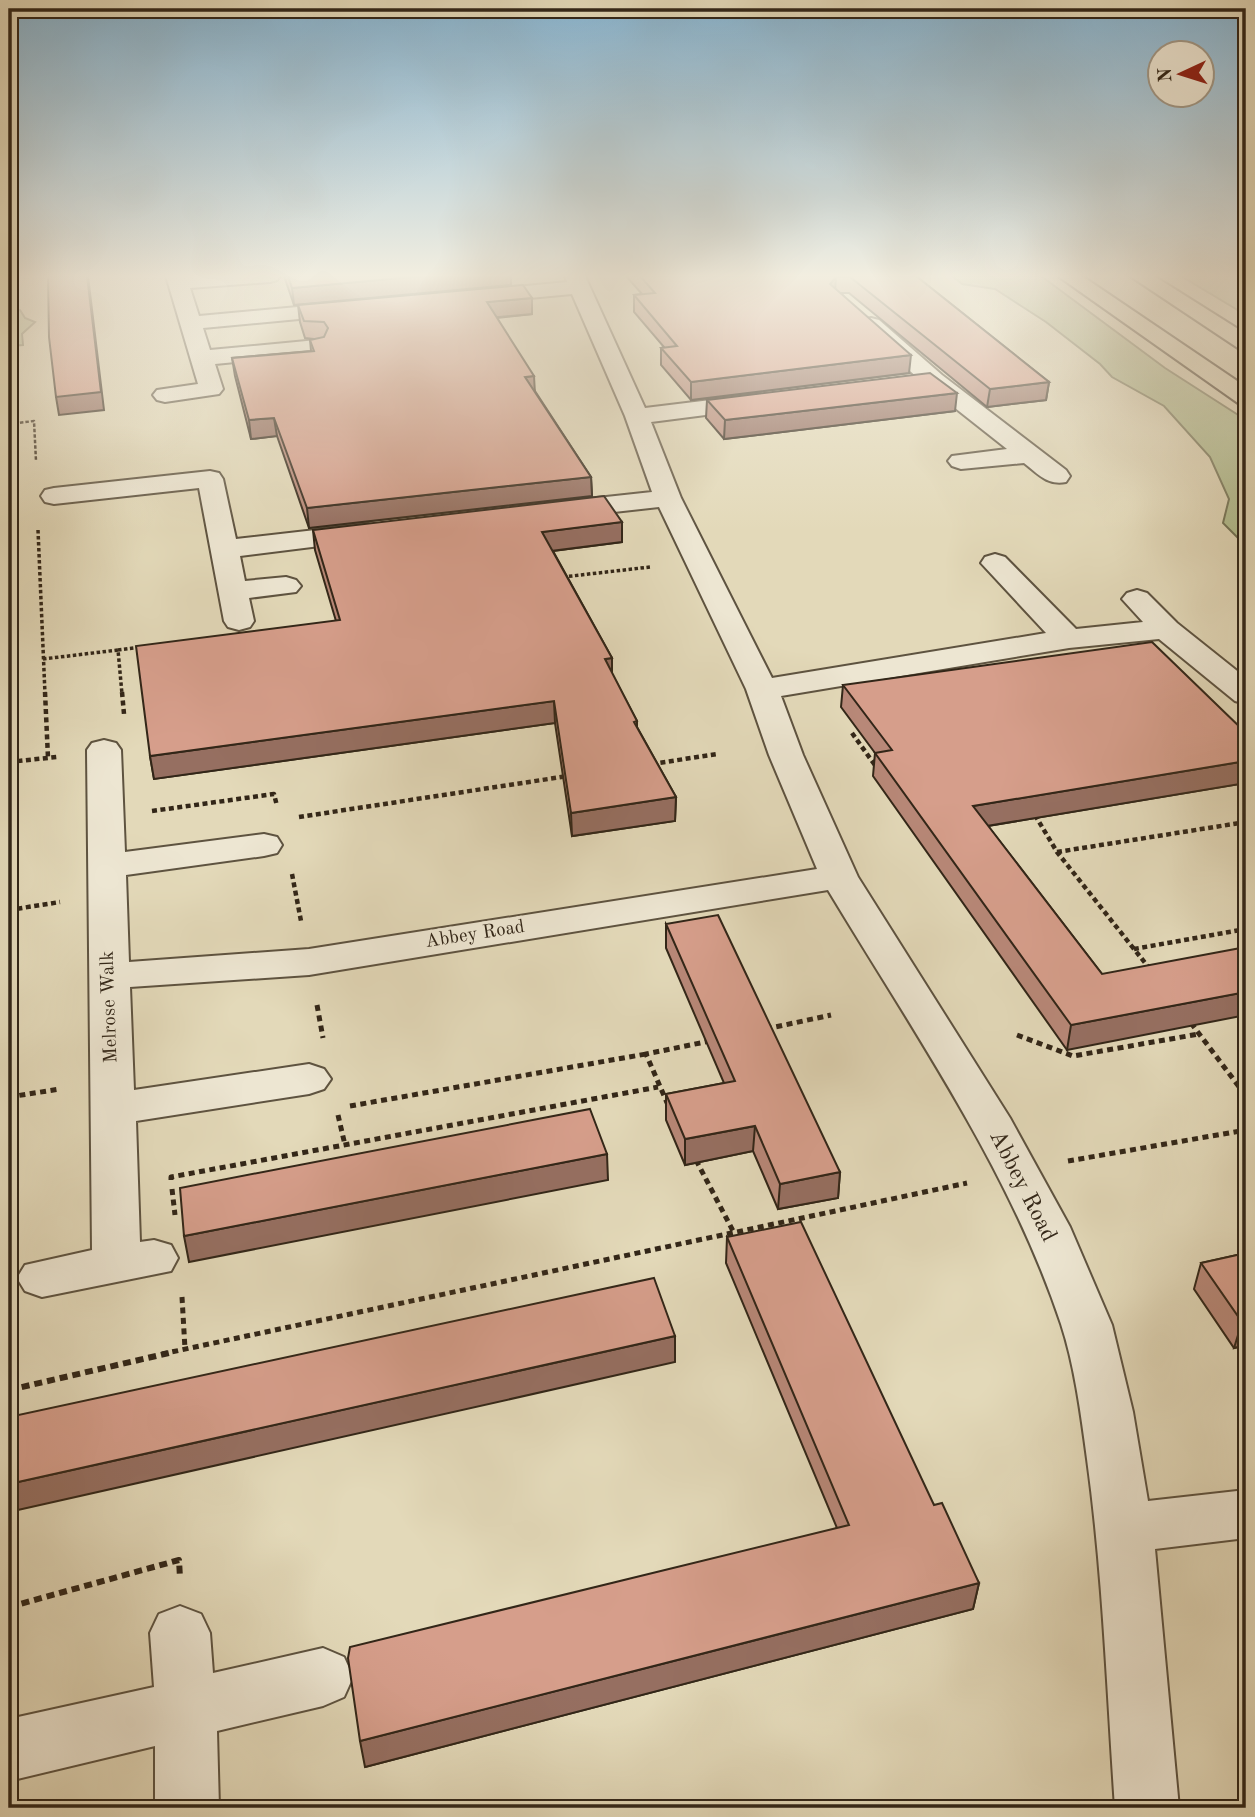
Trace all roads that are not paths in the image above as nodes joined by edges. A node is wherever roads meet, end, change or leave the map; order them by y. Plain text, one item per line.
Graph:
1 (203, 361) edge
2 (612, 361) edge
3 (912, 361) edge
4 (1192, 361) edge
5 (934, 380) junction
6 (907, 383) edge
7 (165, 395) dead end
8 (787, 398) edge
9 (1246, 398) edge
10 (637, 416) junction
11 (1030, 454) junction
12 (961, 461) dead end
13 (1057, 476) dead end
14 (54, 496) dead end
15 (668, 498) junction
16 (539, 512) edge
17 (388, 530) edge
18 (224, 549) junction
19 (995, 563) dead end
20 (286, 586) dead end
21 (234, 591) junction
22 (1137, 599) dead end
23 (239, 621) dead end
24 (1166, 629) junction
25 (1069, 639) junction
26 (762, 689) junction
27 (1246, 694) edge
28 (114, 734) road end
29 (264, 845) dead end
30 (107, 866) junction
31 (839, 877) junction
32 (109, 976) junction
33 (323, 1094) road end
34 (113, 1109) junction
35 (42, 1278) dead end
36 (1246, 1514) edge
37 (1125, 1528) junction
38 (180, 1633) road end
39 (323, 1677) dead end
40 (186, 1708) junction
41 (9, 1750) edge
42 (187, 1808) edge
43 (1147, 1808) edge

1 - 7 street
2 - 10 street, Abbey Road
3 - 5 street
4 - 9 highway
5 - 6 street
5 - 11 street
8 - 10 street
10 - 15 street, Abbey Road
11 - 12 street
11 - 13 street
14 - 18 street
15 - 16 street
15 - 26 street, Abbey Road
17 - 18 street
18 - 21 street
19 - 25 street
20 - 21 street
21 - 23 street
22 - 24 street
24 - 25 street
24 - 27 street
25 - 26 street
26 - 31 street, Abbey Road
28 - 30 street, Melrose Walk
29 - 30 street
30 - 32 street, Melrose Walk
31 - 32 street, Abbey Road
31 - 37 street, Abbey Road
32 - 34 street, Melrose Walk
33 - 34 street
34 - 35 street, Melrose Walk
36 - 37 street
37 - 43 street, Abbey Road
38 - 40 street
39 - 40 street
40 - 41 street
40 - 42 street

